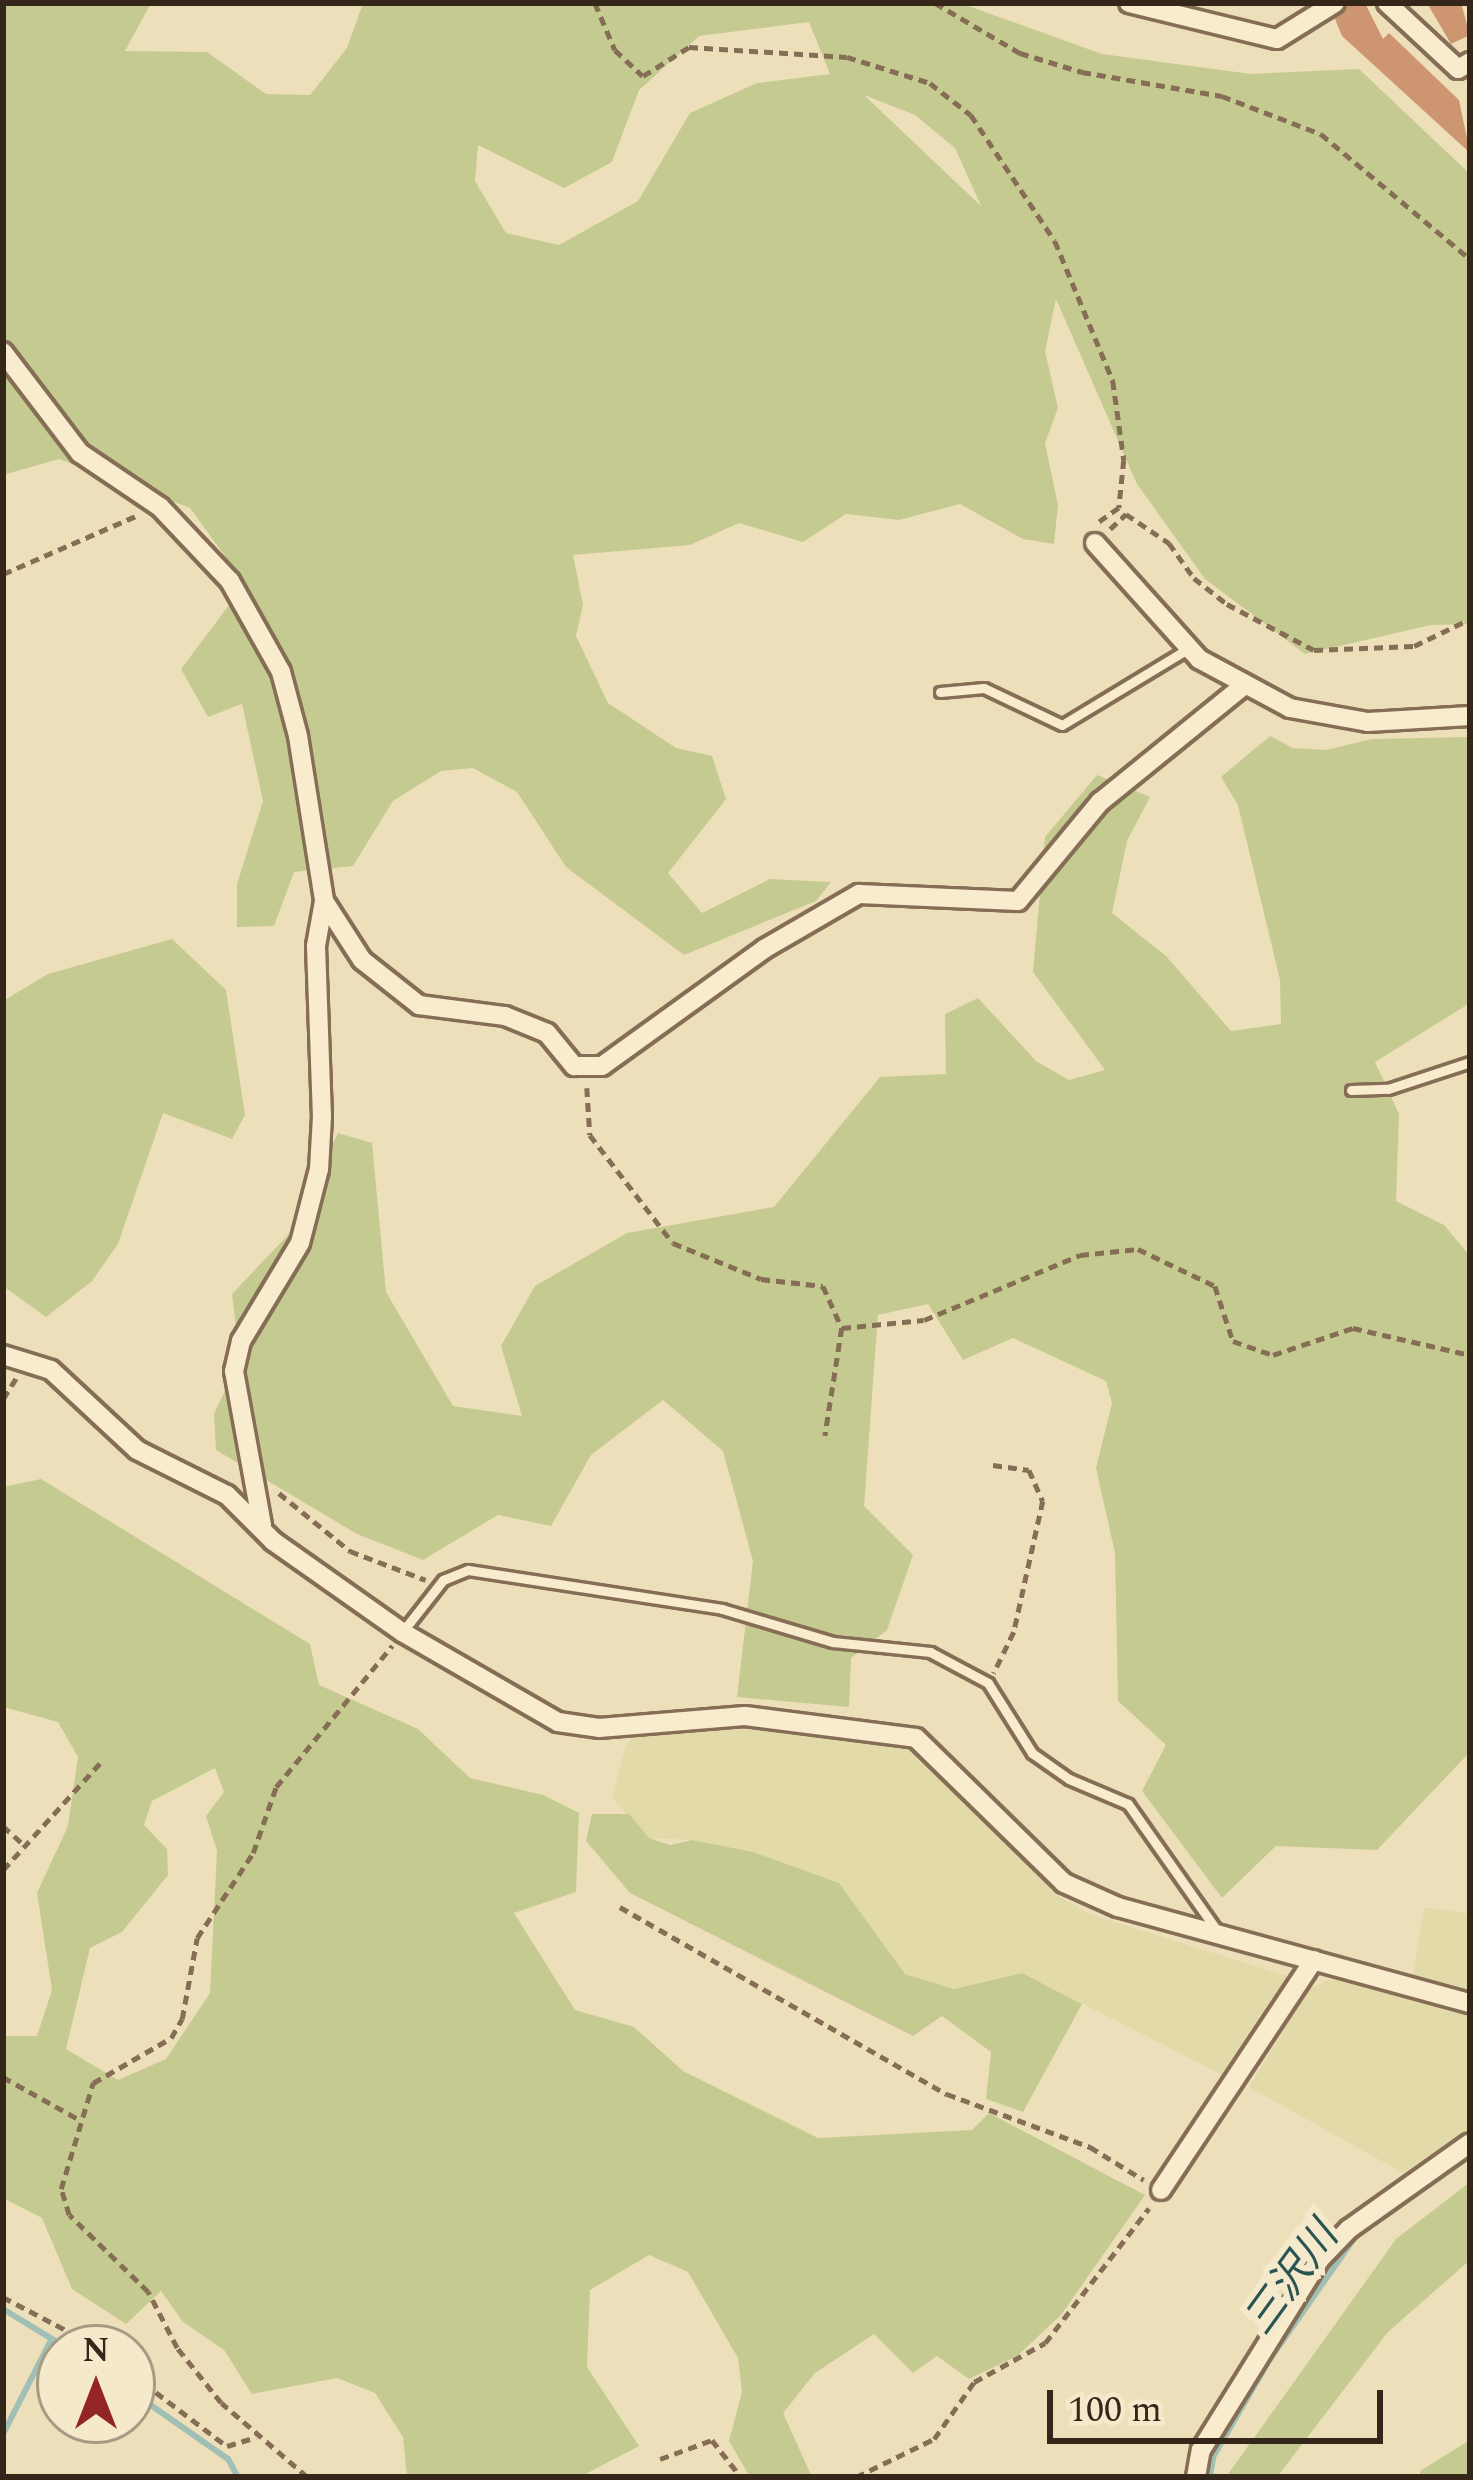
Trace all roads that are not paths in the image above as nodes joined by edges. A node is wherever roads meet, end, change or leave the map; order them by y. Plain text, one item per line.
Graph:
1 (1129, 3) edge
2 (1335, 3) edge
3 (1387, 3) edge
4 (1466, 71) edge
5 (3, 352) edge
6 (1095, 543) road end
7 (1189, 648) junction
8 (1244, 686) junction
9 (940, 692) dead end
10 (1470, 716) edge
11 (324, 902) junction
12 (1470, 1062) edge
13 (1351, 1090) dead end
14 (3, 1355) edge
15 (262, 1525) junction
16 (402, 1632) junction
17 (1218, 1932) junction
18 (1314, 1960) junction
19 (1470, 2003) edge
20 (1470, 2143) edge
21 (1161, 2190) road end
22 (1196, 2477) edge

1 - 2 street
3 - 4 street
5 - 11 street
6 - 7 street
7 - 8 street
7 - 9 lane
8 - 10 street
8 - 11 street
11 - 15 street
12 - 13 lane
14 - 15 street
15 - 16 street
16 - 17 street
16 - 17 lane
17 - 18 street
18 - 19 street
18 - 21 street
20 - 22 street

